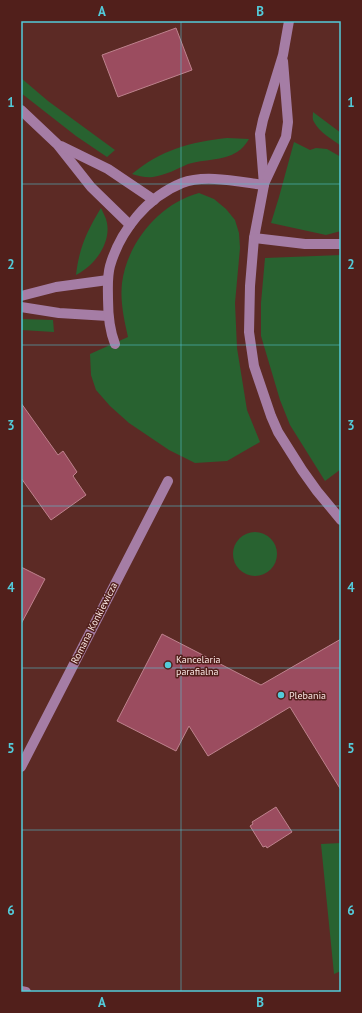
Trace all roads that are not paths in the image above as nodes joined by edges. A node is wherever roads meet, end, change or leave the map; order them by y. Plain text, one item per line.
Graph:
1 (289, 21) edge
2 (283, 55) junction
3 (21, 110) edge
4 (57, 144) junction
5 (264, 185) junction
6 (154, 200) junction
7 (130, 225) junction
8 (254, 238) junction
9 (341, 244) edge
10 (108, 280) junction
11 (21, 296) edge
12 (21, 307) edge
13 (108, 316) junction
14 (115, 344) dead end
15 (168, 480) dead end
16 (341, 520) edge
17 (21, 767) edge
18 (21, 991) edge
19 (26, 992) edge

1 - 2 street
2 - 5 street
2 - 5 street
3 - 4 street
4 - 6 street
4 - 7 street
5 - 6 street
5 - 8 street
6 - 7 street
7 - 10 street
8 - 9 street
8 - 16 street
10 - 11 street
10 - 13 street
12 - 13 street
13 - 14 street
15 - 17 street, Romana Konkiewicza
18 - 19 street

